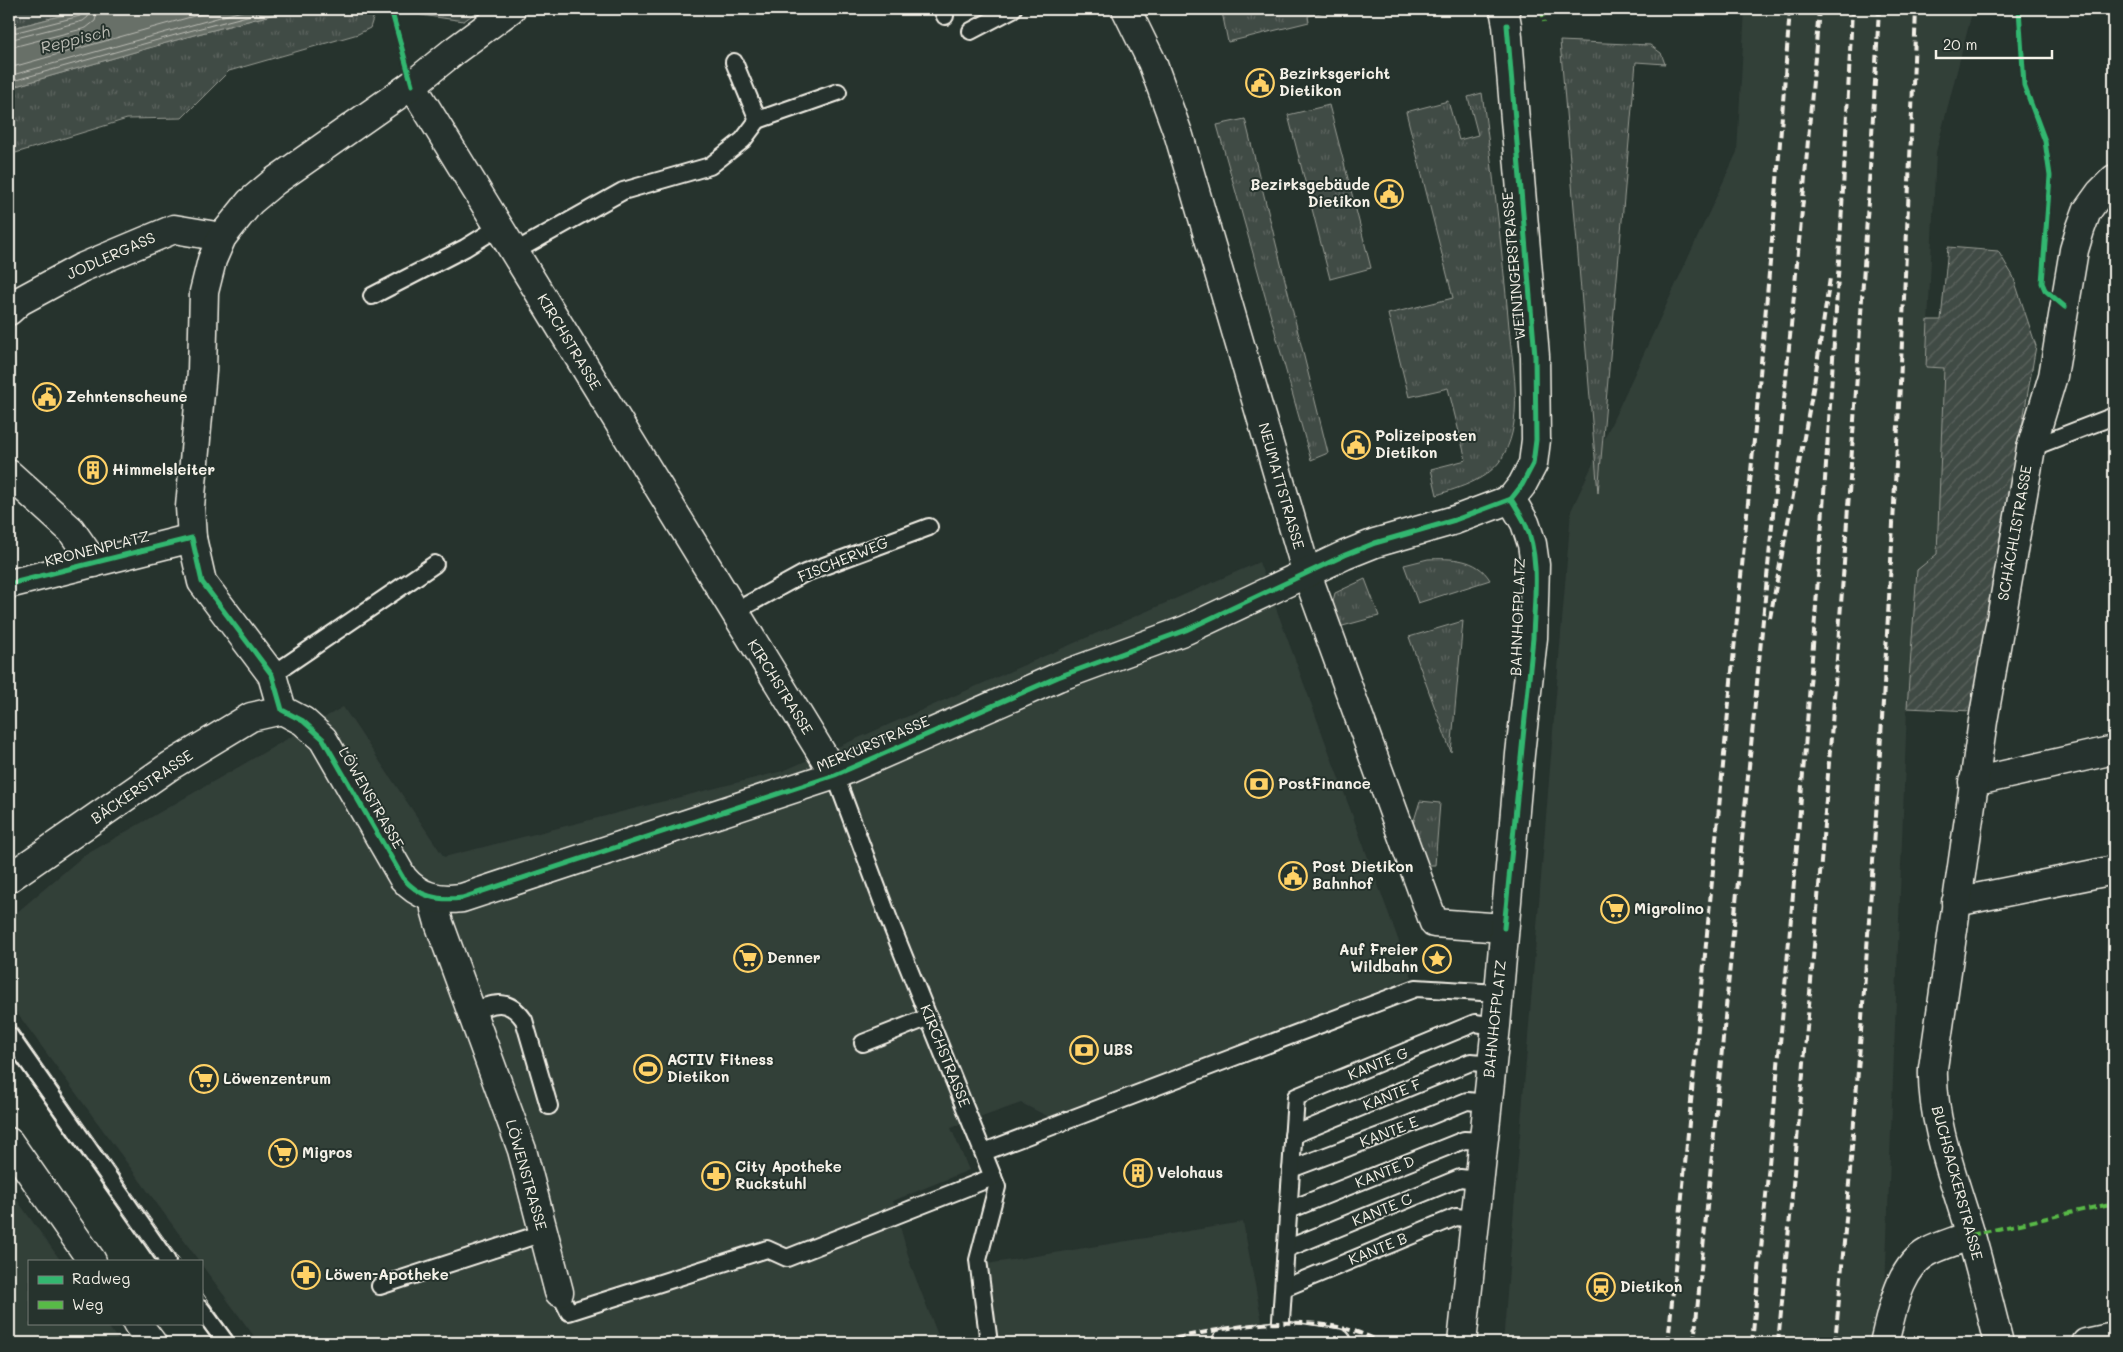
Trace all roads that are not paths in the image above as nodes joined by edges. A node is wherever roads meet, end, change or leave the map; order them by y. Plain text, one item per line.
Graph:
1 (511, 9) edge
2 (1013, 9) edge
3 (1126, 9) edge
4 (1504, 9) edge
5 (971, 31) dead end
6 (734, 62) dead end
7 (412, 85) junction
8 (838, 92) dead end
9 (758, 120) junction
10 (2114, 179) edge
11 (499, 227) junction
12 (222, 237) junction
13 (514, 252) junction
14 (372, 296) dead end
15 (9, 311) edge
16 (2114, 416) edge
17 (2031, 448) junction
18 (9, 474) edge
19 (1511, 499) junction
20 (929, 527) dead end
21 (192, 538) junction
22 (94, 563) junction
23 (435, 564) dead end
24 (1307, 574) junction
25 (9, 584) edge
26 (734, 612) junction
27 (272, 674) junction
28 (282, 710) junction
29 (2114, 750) edge
30 (835, 775) junction
31 (1973, 782) junction
32 (2114, 870) edge
33 (9, 878) edge
34 (436, 898) junction
35 (1956, 902) junction
36 (1504, 928) junction
37 (1498, 993) junction
38 (471, 1012) junction
39 (929, 1017) junction
40 (1496, 1026) junction
41 (9, 1036) edge
42 (863, 1043) dead end
43 (1492, 1064) junction
44 (1487, 1103) junction
45 (549, 1106) dead end
46 (1293, 1135) junction
47 (1483, 1141) junction
48 (9, 1142) edge
49 (984, 1152) junction
50 (1291, 1169) junction
51 (993, 1177) junction
52 (1478, 1180) junction
53 (1289, 1210) junction
54 (1474, 1219) junction
55 (543, 1232) junction
56 (1971, 1235) junction
57 (1286, 1249) junction
58 (91, 1260) edge
59 (167, 1260) edge
60 (380, 1286) dead end
61 (1284, 1288) junction
62 (559, 1292) joint
63 (202, 1310) edge
64 (138, 1324) edge
65 (1280, 1335) junction
66 (2114, 1336) edge
67 (152, 1343) edge
68 (226, 1343) edge
69 (989, 1343) edge
70 (1226, 1343) edge
71 (1337, 1343) edge
72 (1462, 1343) edge
73 (1884, 1343) edge
74 (1999, 1343) edge
75 (2086, 1343) edge

1 - 7 street
2 - 5 lane
3 - 24 street, NEUMATTSTRASSE
4 - 19 street, WEININGERSTRASSE
6 - 9 lane
7 - 11 street, KIRCHSTRASSE
7 - 12 street
8 - 9 lane
9 - 13 lane
10 - 17 street, SCHÄCHLISTRASSE
11 - 13 street, KIRCHSTRASSE
11 - 14 lane
12 - 15 street, JODLERGASS
12 - 21 street
13 - 26 street, KIRCHSTRASSE
16 - 17 lane
17 - 31 street, SCHÄCHLISTRASSE
18 - 22 street, KRONENPLATZ
19 - 24 street
19 - 36 street, BAHNHOFPLATZ
20 - 26 lane, FISCHERWEG
21 - 22 street, KRONENPLATZ
21 - 27 street
22 - 25 street, KRONENPLATZ
23 - 27 lane
24 - 30 street, MERKURSTRASSE
24 - 36 street, NEUMATTSTRASSE
26 - 30 street, KIRCHSTRASSE
27 - 28 street
28 - 33 street, BÄCKERSTRASSE
28 - 34 street, LÖWENSTRASSE
29 - 31 street
30 - 34 street, MERKURSTRASSE
30 - 39 lane, KIRCHSTRASSE
31 - 35 street, SCHÄCHLISTRASSE
32 - 35 street
34 - 38 street, LÖWENSTRASSE
35 - 56 street, BUCHSACKERSTRASSE
36 - 37 street, BAHNHOFPLATZ
37 - 40 street, BAHNHOFPLATZ
37 - 49 lane
38 - 45 lane
38 - 55 street, LÖWENSTRASSE
39 - 42 lane
39 - 49 lane, KIRCHSTRASSE
40 - 43 street, BAHNHOFPLATZ
40 - 46 lane, KANTE G
41 - 59 lane
43 - 44 street, BAHNHOFPLATZ
43 - 46 lane, KANTE F
44 - 47 street, BAHNHOFPLATZ
44 - 50 lane, KANTE E
46 - 50 lane
47 - 52 street, BAHNHOFPLATZ
47 - 53 lane, KANTE D
48 - 58 street
49 - 51 lane, KIRCHSTRASSE
50 - 53 lane
51 - 62 lane
51 - 69 lane, KIRCHSTRASSE
52 - 54 street, BAHNHOFPLATZ
52 - 57 lane, KANTE C
53 - 57 lane
54 - 61 lane, KANTE B
54 - 72 street, BAHNHOFPLATZ
55 - 60 lane
55 - 62 street, LÖWENSTRASSE
56 - 73 street
56 - 74 street, BUCHSACKERSTRASSE
57 - 61 lane
61 - 65 lane
63 - 68 lane
64 - 67 street
65 - 70 street
65 - 71 street
66 - 75 street

